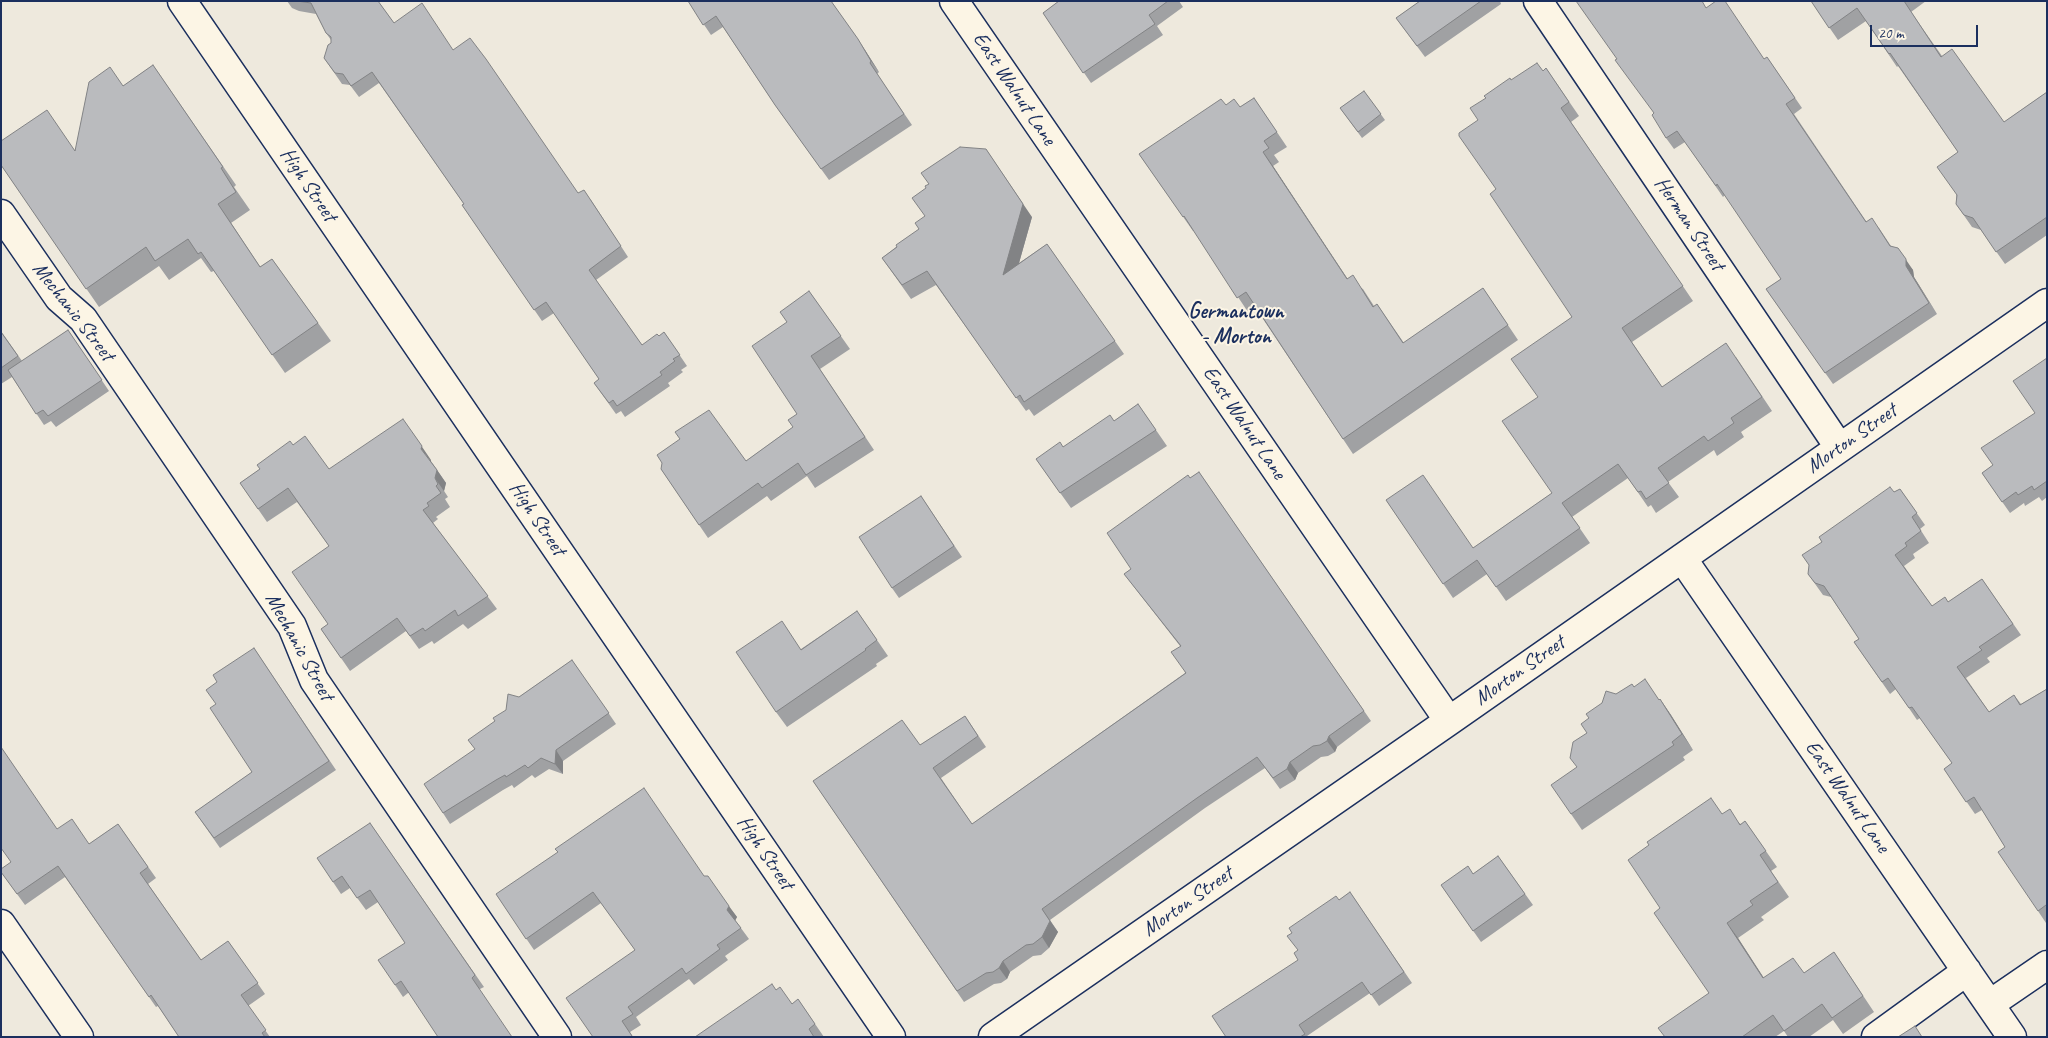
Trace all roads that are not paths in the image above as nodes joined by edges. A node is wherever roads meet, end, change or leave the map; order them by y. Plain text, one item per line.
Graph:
1 (182, 1) edge
2 (954, 1) edge
3 (1538, 1) edge
4 (1, 214) edge
5 (2047, 303) edge
6 (1839, 447) junction
7 (1682, 558) junction
8 (1449, 721) junction
9 (5, 937) edge
10 (2047, 965) edge
11 (1967, 971) junction
12 (1990, 1004) junction
13 (79, 1037) edge
14 (556, 1037) edge
15 (891, 1037) edge
16 (992, 1037) edge
17 (1876, 1037) edge
18 (2012, 1037) edge

1 - 15 street, High Street
2 - 8 street, East Walnut Lane
3 - 6 street, Herman Street
4 - 14 street, Mechanic Street
5 - 6 street, Morton Street
6 - 7 street, Morton Street
7 - 8 street, Morton Street
7 - 11 street, East Walnut Lane
8 - 16 street, Morton Street
9 - 13 street
10 - 12 street
11 - 12 street, East Walnut Lane
11 - 17 street
12 - 18 street, East Walnut Lane

